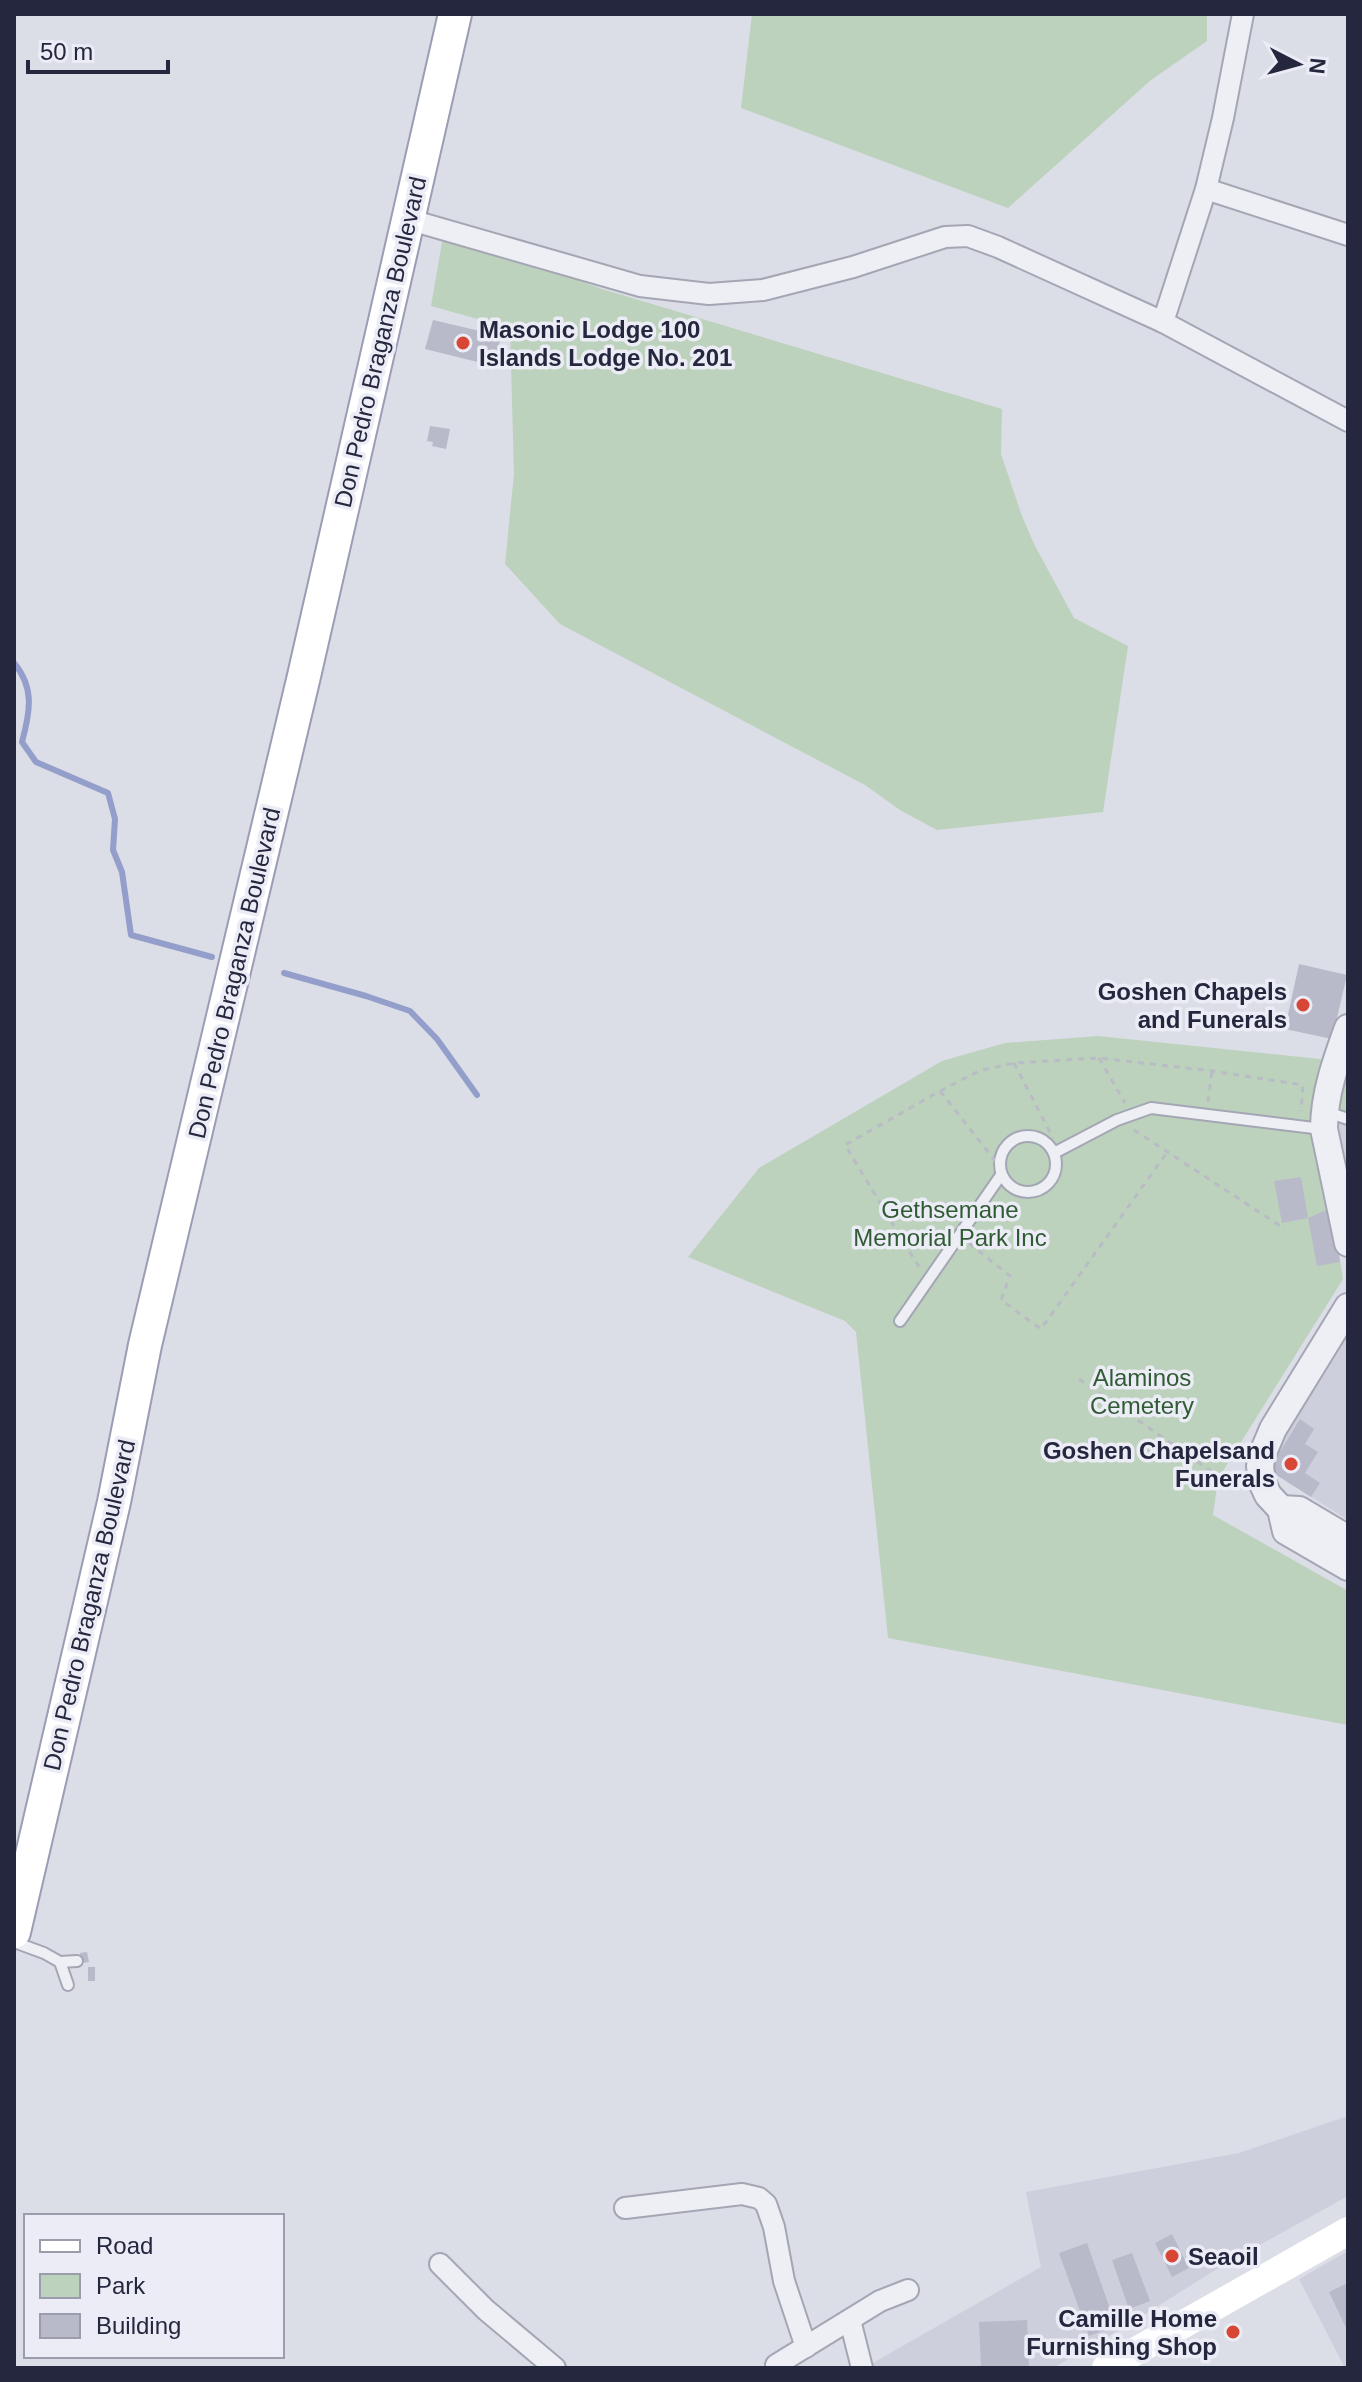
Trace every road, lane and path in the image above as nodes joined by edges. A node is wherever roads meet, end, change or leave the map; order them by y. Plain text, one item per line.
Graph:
1 (455, 14) edge
2 (1243, 14) edge
3 (1206, 189) junction
4 (407, 219) junction
5 (1348, 235) edge
6 (1163, 322) junction
7 (1348, 421) edge
8 (1348, 1028) edge
9 (1099, 1058) junction
10 (1014, 1063) junction
11 (1212, 1071) junction
12 (940, 1091) junction
13 (1131, 1114) junction
14 (1206, 1116) junction
15 (1117, 1120) junction
16 (1324, 1121) edge
17 (1168, 1151) junction
18 (1057, 1152) junction
19 (1001, 1171) junction
20 (1285, 1229) dead end
21 (959, 1236) junction
22 (1348, 1243) edge
23 (927, 1281) junction
24 (1348, 1307) edge
25 (900, 1321) dead end
26 (1079, 1379) dead end
27 (1262, 1482) junction
28 (1290, 1510) junction
29 (1348, 1539) edge
30 (1348, 1567) edge
31 (14, 1932) edge
32 (14, 1942) edge
33 (77, 1961) dead end
34 (60, 1962) junction
35 (68, 1985) dead end
36 (625, 2208) dead end
37 (1348, 2231) edge
38 (440, 2264) dead end
39 (908, 2290) dead end
40 (850, 2320) junction
41 (806, 2347) junction
42 (776, 2365) dead end
43 (555, 2368) edge
44 (862, 2368) edge
45 (1106, 2368) edge

1 - 4 main road, Don Pedro Braganza Boulevard
2 - 3 street
3 - 5 street
3 - 6 street
4 - 6 street
4 - 31 main road, Don Pedro Braganza Boulevard
6 - 7 street
8 - 16 street
9 - 10 path
9 - 11 path
9 - 13 path
10 - 12 path
10 - 18 path
11 - 14 path
11 - 16 path
12 - 19 path
12 - 23 path
13 - 14 lane
13 - 15 lane
14 - 16 lane
15 - 17 path
15 - 18 lane
16 - 22 street
17 - 20 path
17 - 21 path
18 - 19 lane
18 - 19 lane
19 - 21 lane
21 - 23 lane
23 - 25 lane
24 - 27 street
26 - 27 path
27 - 28 street
28 - 29 street
28 - 30 street
32 - 34 lane
33 - 34 lane
34 - 35 lane
36 - 41 street
37 - 45 main road
38 - 43 street
39 - 40 street
40 - 41 street
40 - 44 street
41 - 42 street

